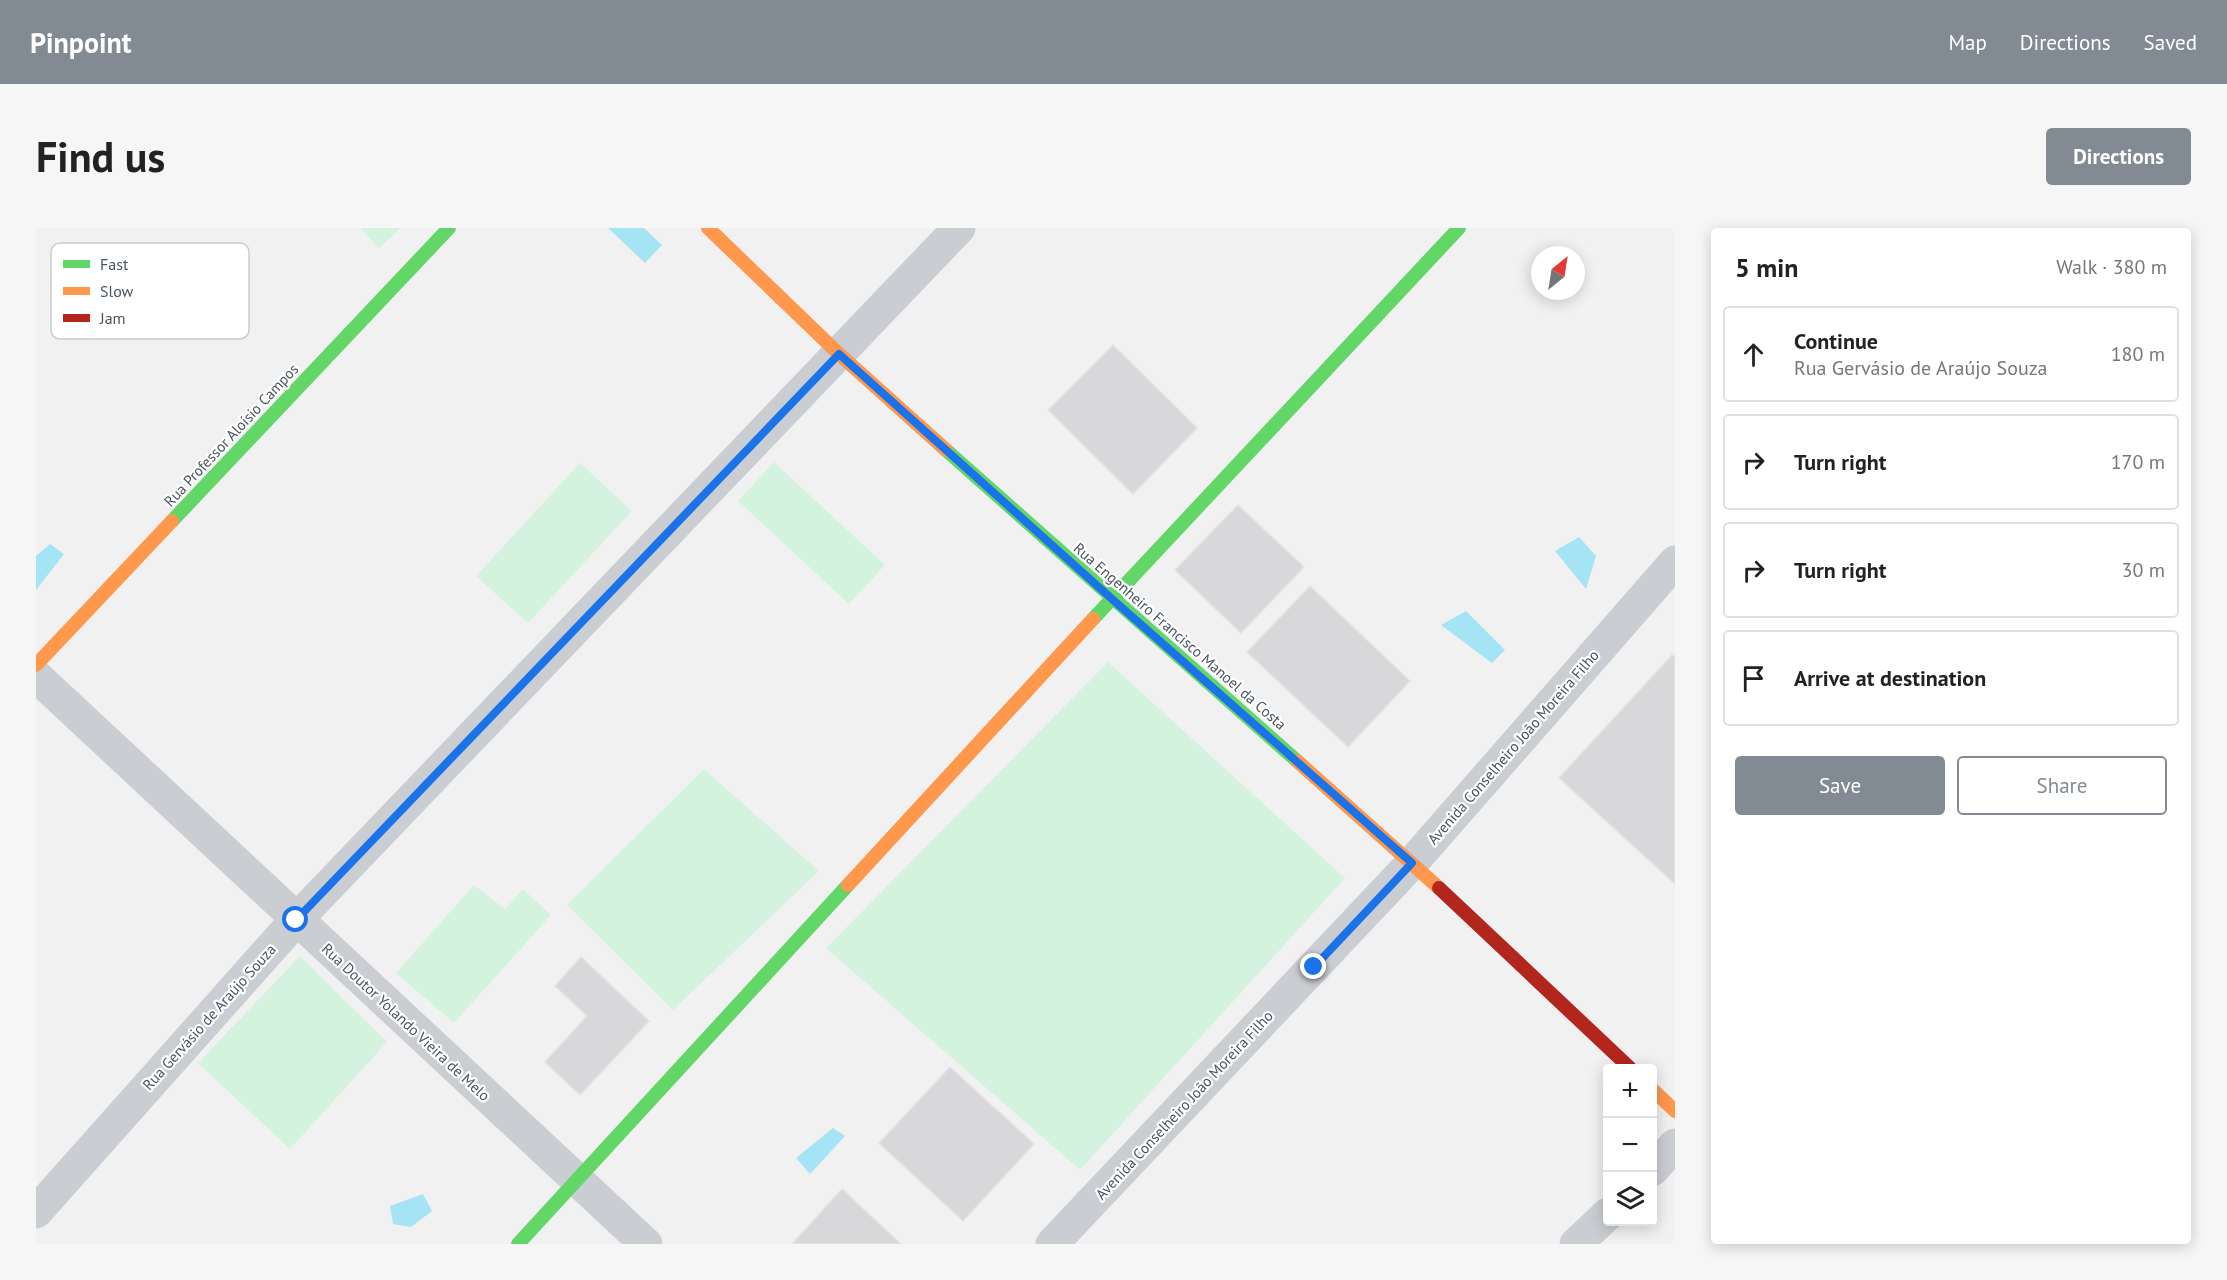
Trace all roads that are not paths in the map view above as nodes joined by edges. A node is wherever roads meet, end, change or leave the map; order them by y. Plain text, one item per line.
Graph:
1 (449, 228) edge
2 (708, 228) edge
3 (959, 228) edge
4 (1459, 228) edge
5 (839, 354) junction
6 (1675, 562) edge
7 (1112, 599) junction
8 (36, 665) edge
9 (36, 676) edge
10 (1412, 863) junction
11 (296, 920) junction
12 (1626, 1064) edge
13 (1657, 1093) edge
14 (1675, 1111) edge
15 (1675, 1145) edge
16 (1657, 1165) edge
17 (577, 1181) junction
18 (36, 1212) edge
19 (1603, 1219) edge
20 (518, 1244) edge
21 (646, 1244) edge
22 (1052, 1244) edge
23 (1576, 1244) edge

1 - 8 street, Rua Professor Aloísio Campos
2 - 5 street, Rua Engenheiro Francisco Manoel da Costa
3 - 5 street, Rua Gervásio de Araújo Souza
4 - 7 street
5 - 7 street, Rua Engenheiro Francisco Manoel da Costa
5 - 11 street, Rua Gervásio de Araújo Souza
6 - 10 street, Avenida Conselheiro João Moreira Filho
7 - 10 street, Rua Engenheiro Francisco Manoel da Costa
7 - 17 street
9 - 11 street, Rua Doutor Yolando Vieira de Melo
10 - 12 street, Rua Engenheiro Francisco Manoel da Costa
10 - 22 street, Avenida Conselheiro João Moreira Filho
11 - 17 street, Rua Doutor Yolando Vieira de Melo
11 - 18 street, Rua Gervásio de Araújo Souza
13 - 14 street
15 - 16 street
17 - 20 street
17 - 21 street, Rua Doutor Yolando Vieira de Melo
19 - 23 street

